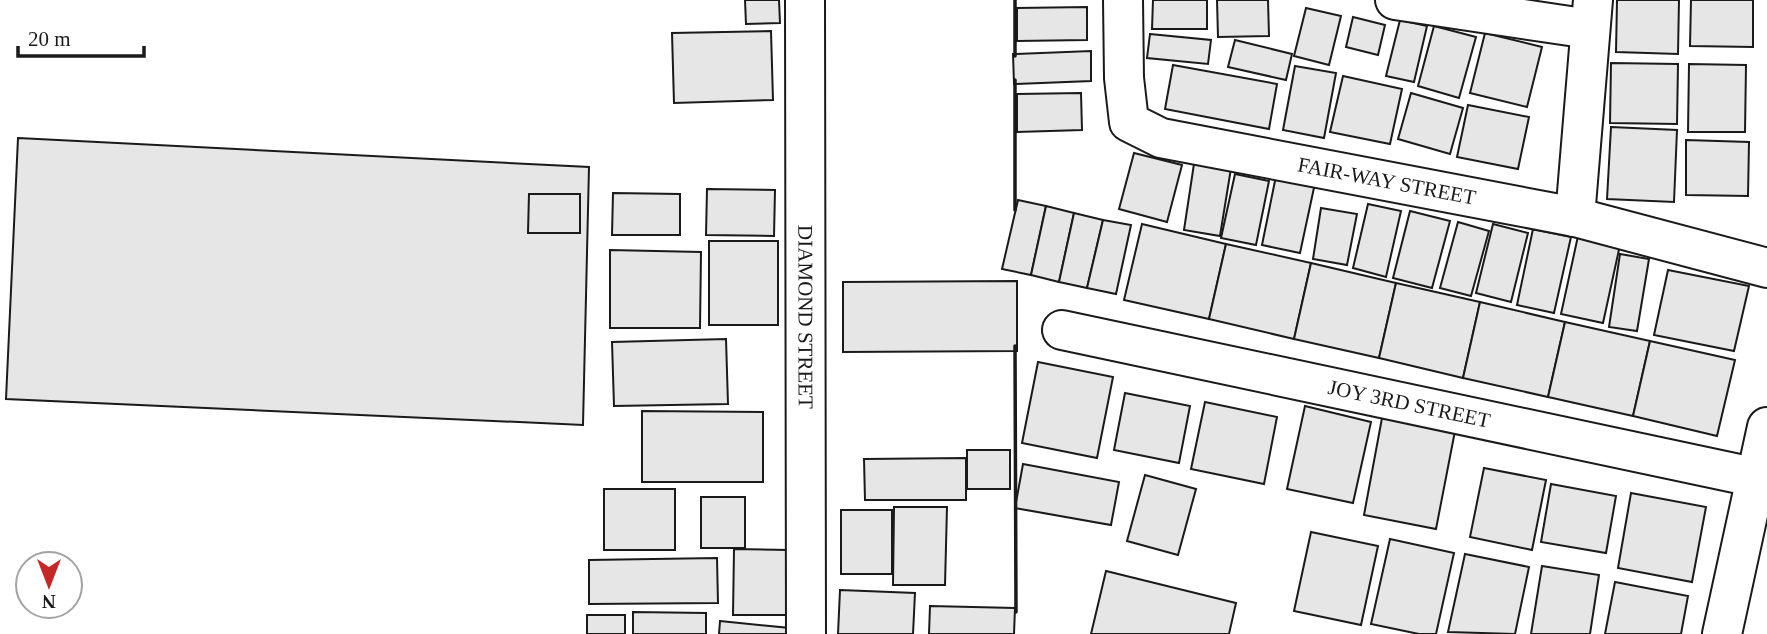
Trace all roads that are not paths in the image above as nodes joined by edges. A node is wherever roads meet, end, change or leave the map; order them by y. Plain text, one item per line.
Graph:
1 (805, 0) edge
2 (1123, 0) edge
3 (1395, 0) edge
4 (1591, 15) edge
5 (1576, 217) junction
6 (1767, 268) edge
7 (1062, 330) dead end
8 (1767, 427) edge
9 (1758, 478) junction
10 (806, 634) edge
11 (1723, 634) edge

1 - 10 street, DIAMOND STREET
2 - 5 street, FAIR-WAY STREET
3 - 4 street
4 - 5 street
5 - 6 street, FAIR-WAY STREET
7 - 9 street, JOY 3RD STREET
8 - 9 street
9 - 11 street

